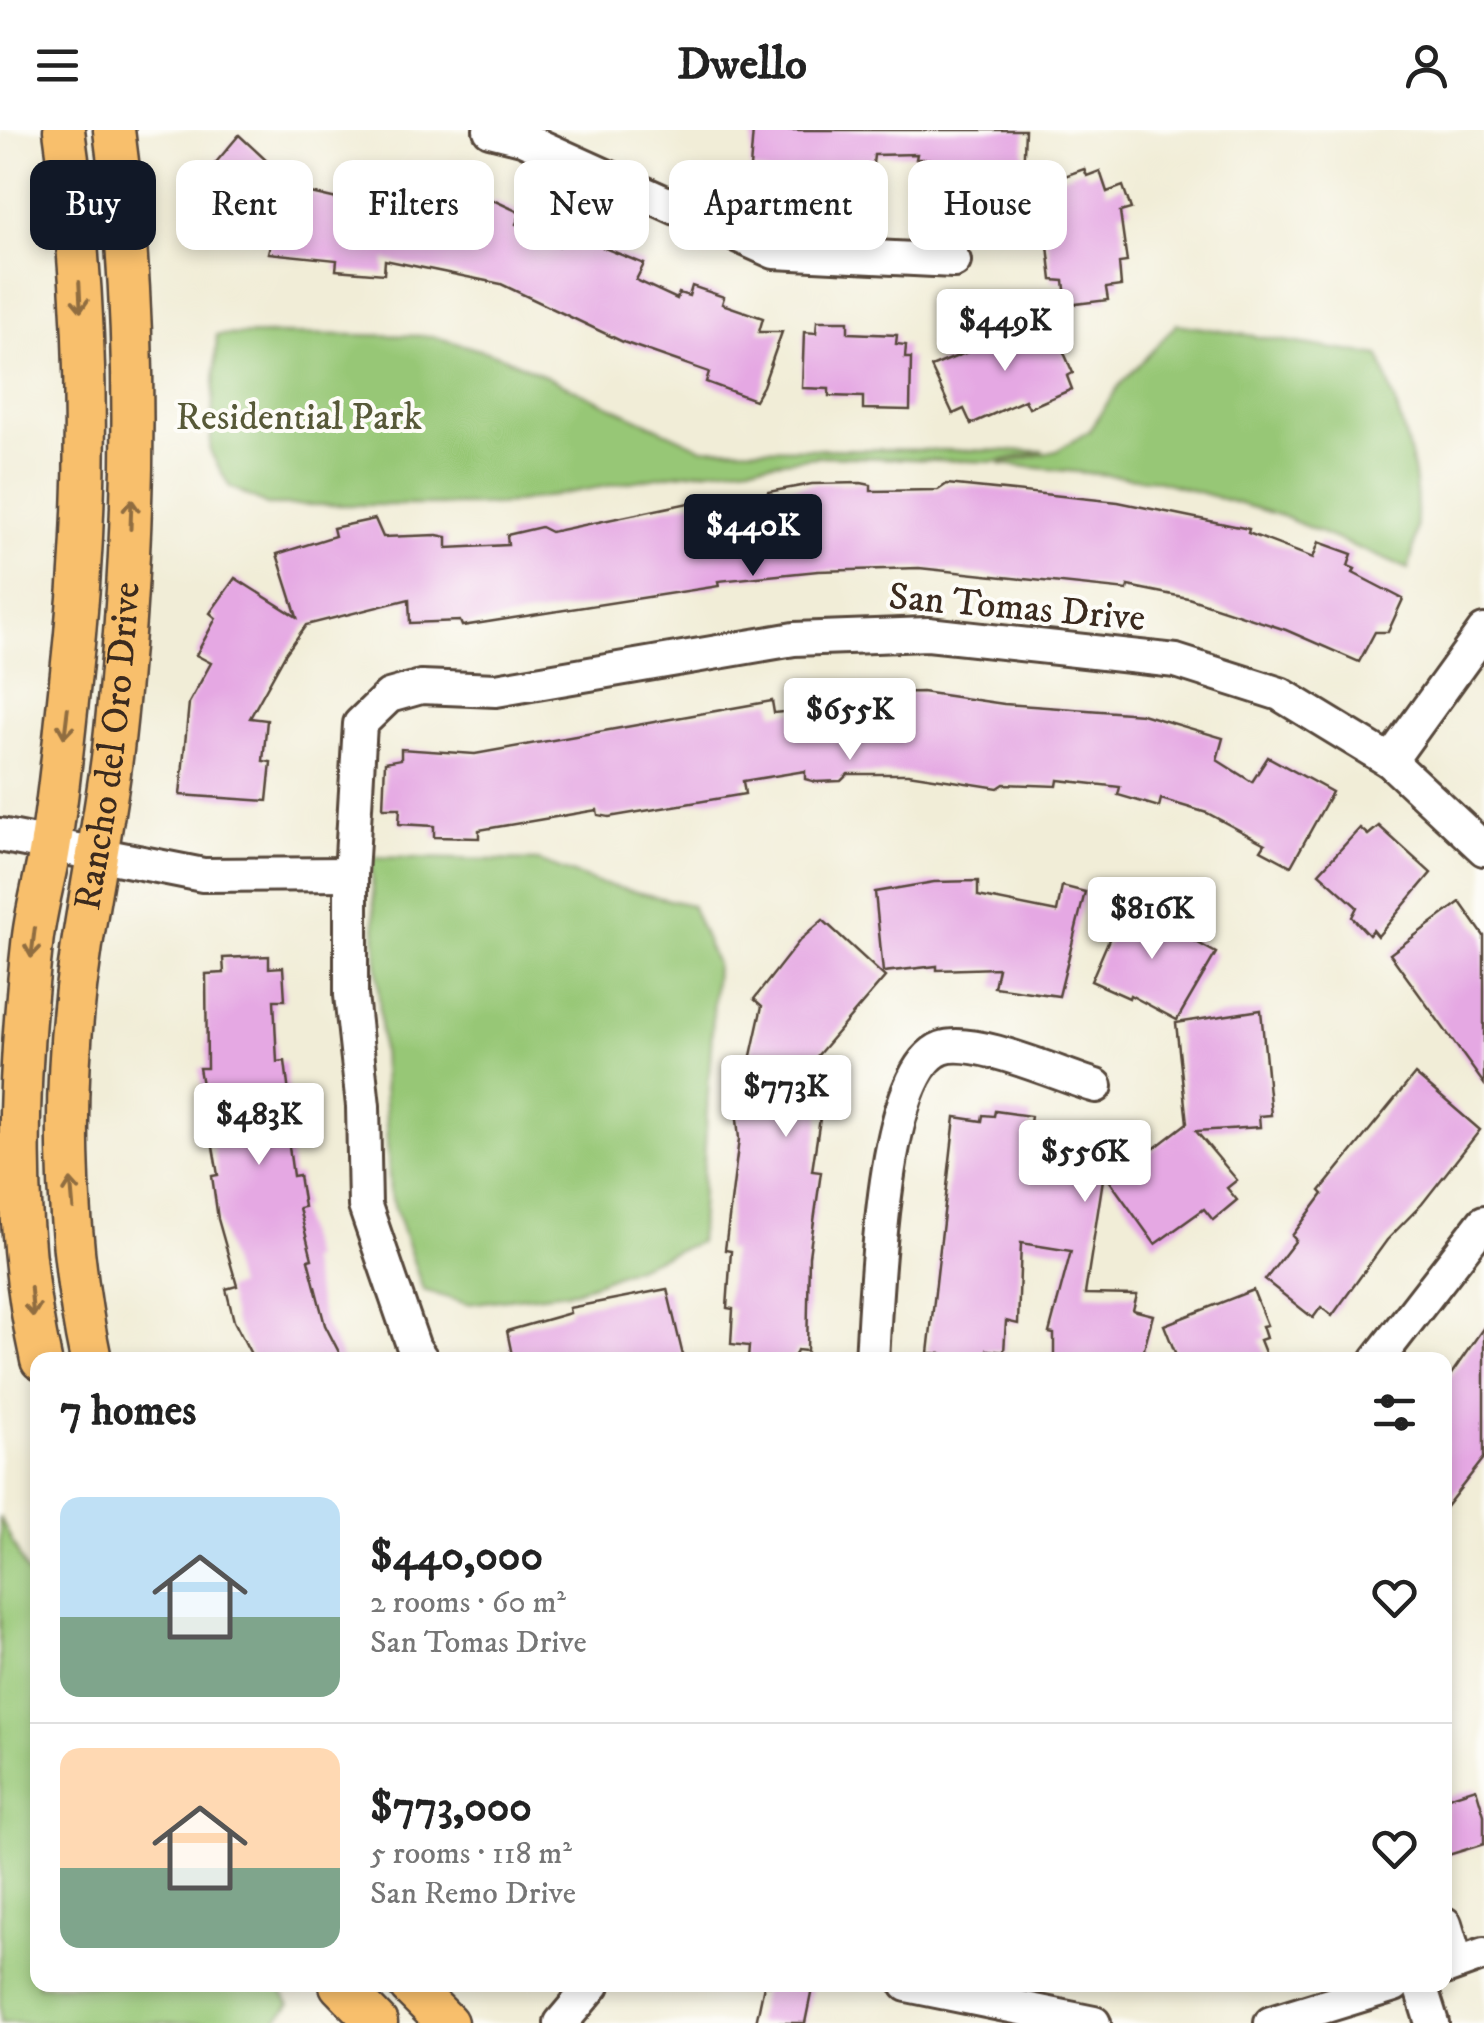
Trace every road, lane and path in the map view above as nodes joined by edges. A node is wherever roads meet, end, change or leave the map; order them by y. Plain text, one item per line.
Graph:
1 (64, 130) edge
2 (114, 130) edge
3 (490, 130) edge
4 (954, 261) dead end
5 (1484, 631) edge
6 (1390, 762) junction
7 (0, 835) edge
8 (50, 848) junction
9 (1484, 849) edge
10 (99, 855) junction
11 (351, 874) junction
12 (1096, 1086) dead end
13 (1484, 1222) edge
14 (39, 1352) edge
15 (90, 1352) edge
16 (417, 1352) edge
17 (873, 1352) edge
18 (1383, 1352) edge
19 (347, 1992) edge
20 (416, 1992) edge
21 (587, 1992) edge
22 (941, 1992) edge
23 (1371, 1992) edge
24 (1422, 1992) edge
25 (377, 2023) edge
26 (446, 2023) edge
27 (561, 2023) edge
28 (1094, 2023) edge
29 (1271, 2023) edge
30 (1432, 2023) edge

1 -> 8 main road, Rancho del Oro Drive
10 -> 2 main road, Rancho del Oro Drive
3 - 4 street
5 - 6 street
6 - 9 street, San Tomas Drive
6 - 11 street, San Tomas Drive
7 - 8 street
8 - 10 street
8 -> 14 main road, Rancho del Oro Drive
10 - 11 street
15 -> 10 main road, Rancho del Oro Drive
11 - 16 street, San Tomas Drive
12 - 17 street
13 - 18 street
19 - 25 main road
20 - 26 main road
21 - 27 street
22 - 28 street
23 - 29 street
24 - 30 street

